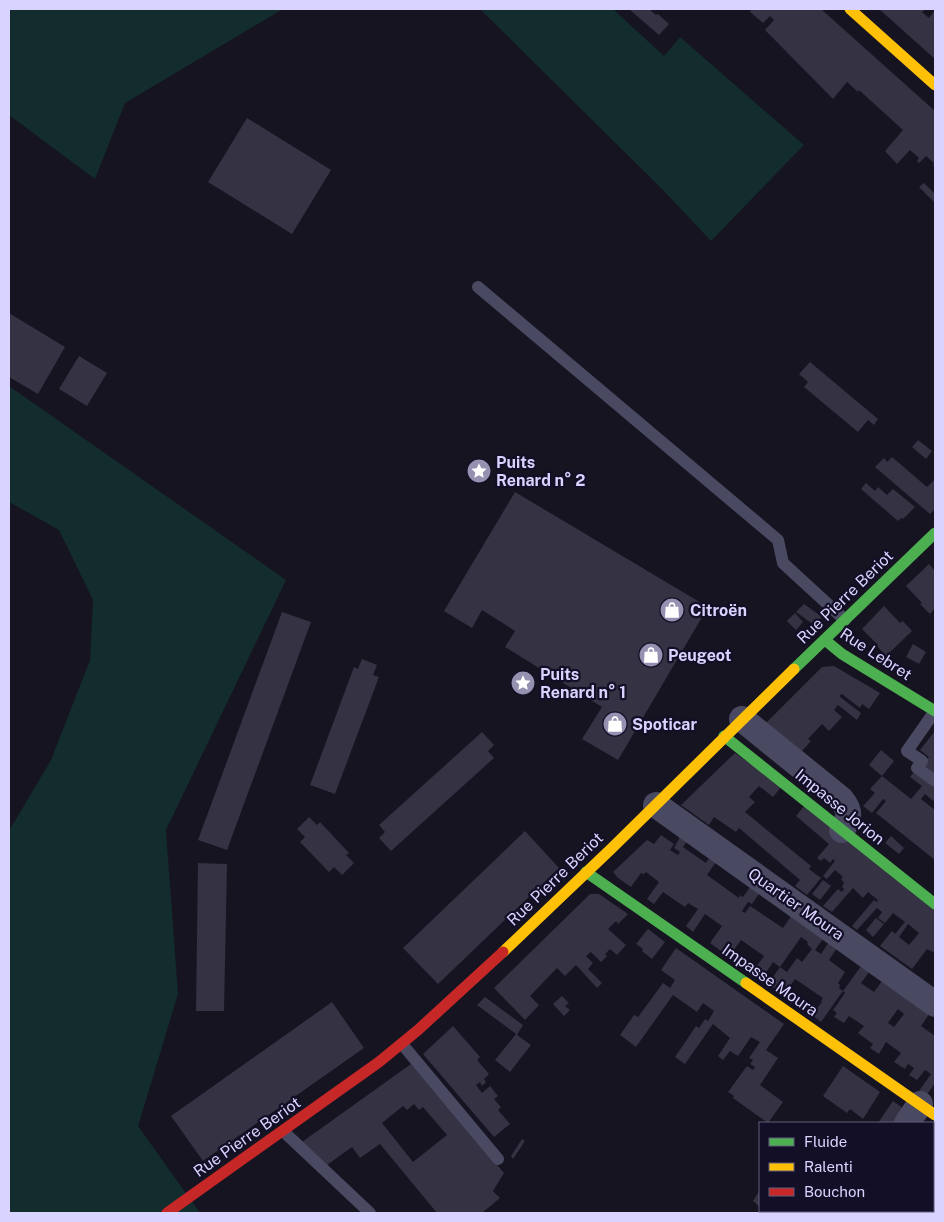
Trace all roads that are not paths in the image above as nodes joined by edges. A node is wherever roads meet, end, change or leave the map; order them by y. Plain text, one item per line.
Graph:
1 (850, 9) edge
2 (935, 85) edge
3 (478, 287) dead end
4 (935, 533) edge
5 (845, 620) junction
6 (825, 640) junction
7 (935, 711) edge
8 (733, 727) junction
9 (935, 781) edge
10 (656, 804) junction
11 (842, 830) joint
12 (586, 872) junction
13 (935, 904) edge
14 (935, 1004) edge
15 (402, 1044) junction
16 (921, 1114) edge
17 (283, 1131) junction
18 (498, 1159) dead end
19 (167, 1213) edge
20 (370, 1213) edge

1 - 2 main road
3 - 5 lane
4 - 5 main road, Rue Pierre Beriot
5 - 6 main road, Rue Pierre Beriot
6 - 7 main road, Rue Lebret
6 - 8 main road, Rue Pierre Beriot
7 - 9 lane
8 - 10 main road, Rue Pierre Beriot
8 - 11 street
10 - 12 main road, Rue Pierre Beriot
10 - 14 street, Quartier Moura
11 - 13 main road, Impasse Jorion
12 - 15 main road, Rue Pierre Beriot
12 - 16 main road, Impasse Moura
15 - 17 main road, Rue Pierre Beriot
15 - 18 lane
17 - 19 main road, Rue Pierre Beriot
17 - 20 lane

